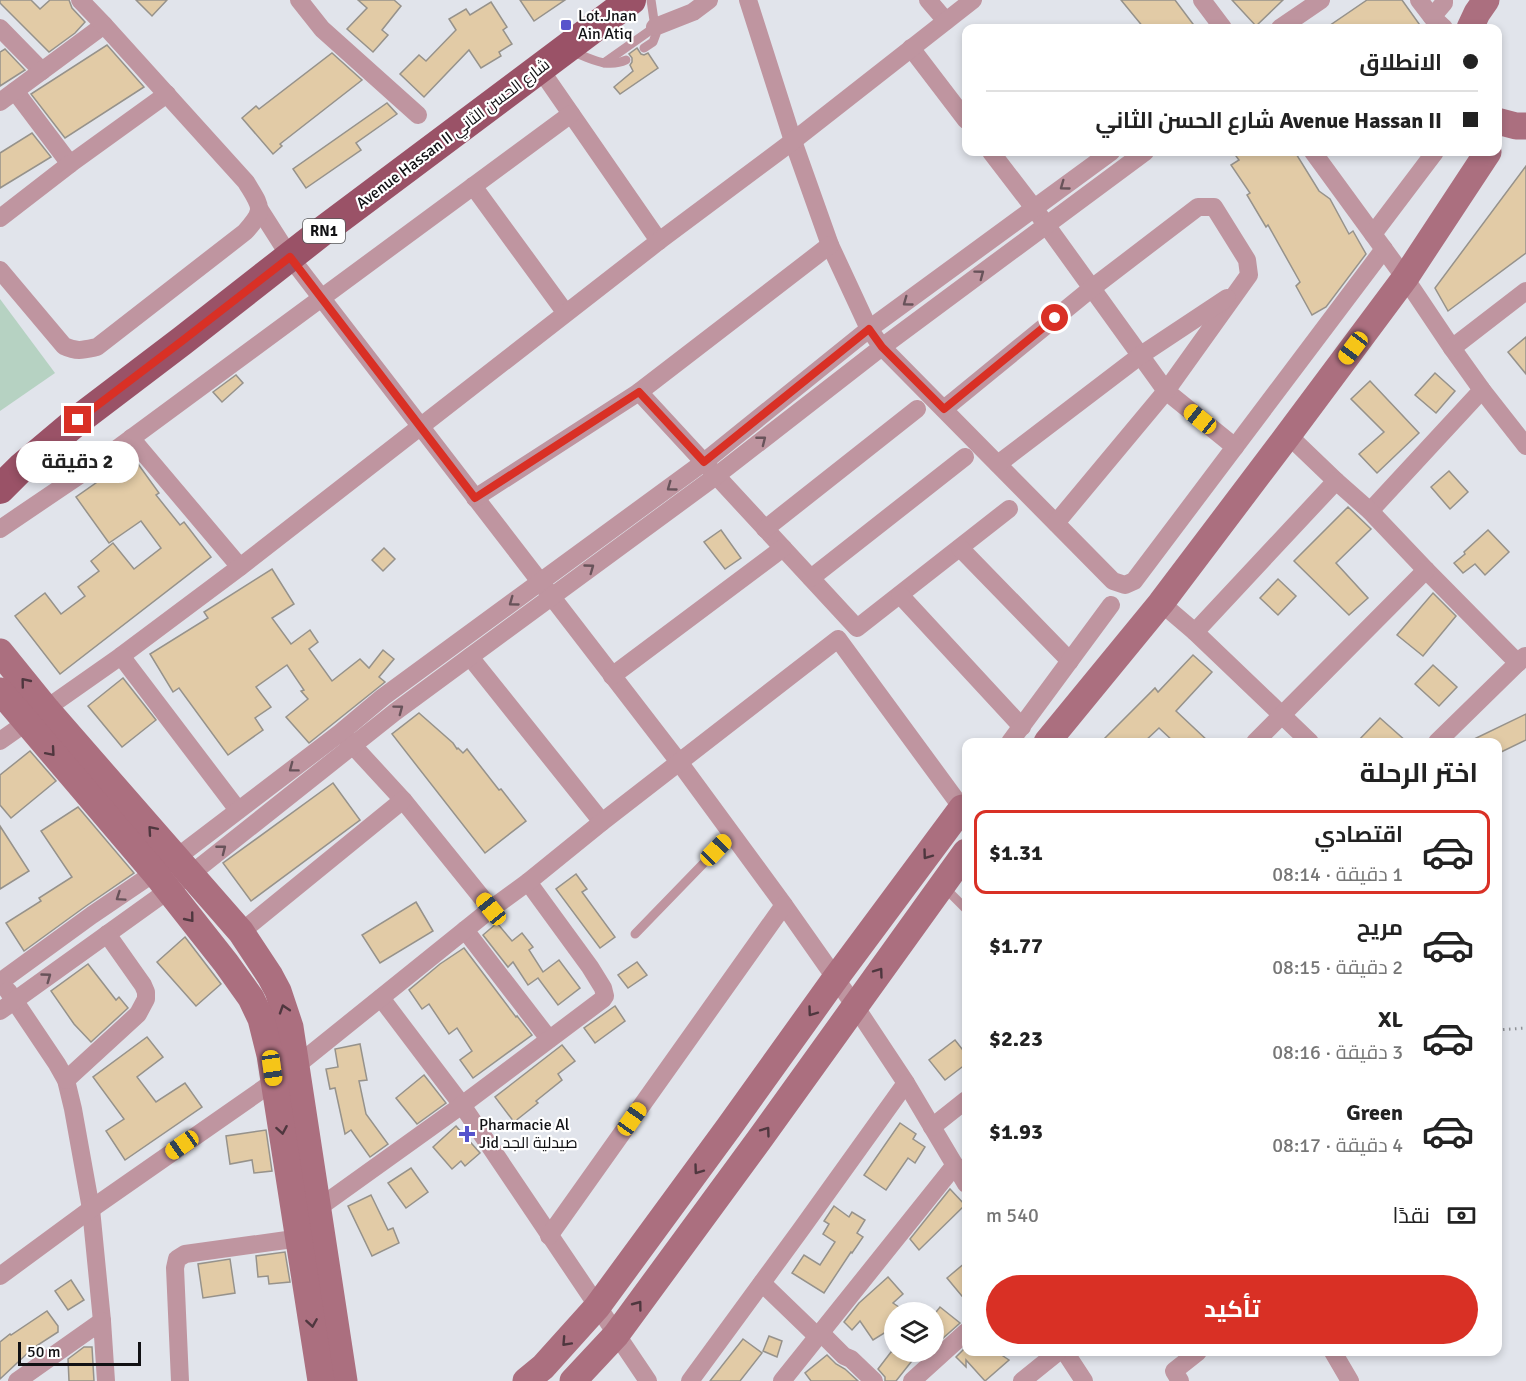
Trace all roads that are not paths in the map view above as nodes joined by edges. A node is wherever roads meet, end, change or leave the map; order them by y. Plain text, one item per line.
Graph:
1 (299, 0) edge
2 (631, 0) edge
3 (651, 0) edge
4 (708, 0) edge
5 (748, 0) edge
6 (928, 0) edge
7 (973, 0) edge
8 (1202, 0) edge
9 (1321, 0) edge
10 (1419, 0) edge
11 (1444, 0) edge
12 (1486, 0) edge
13 (81, 1) edge
14 (946, 21) junction
15 (1438, 23) edge
16 (1220, 24) edge
17 (1286, 24) edge
18 (1472, 24) edge
19 (104, 25) junction
20 (655, 27) junction
21 (0, 28) edge
22 (644, 48) dead end
23 (911, 48) junction
24 (566, 49) junction
25 (626, 60) dead end
26 (604, 63) junction
27 (540, 69) junction
28 (42, 71) junction
29 (15, 91) junction
30 (167, 94) junction
31 (0, 102) edge
32 (571, 114) junction
33 (418, 115) dead end
34 (962, 115) edge
35 (793, 141) junction
36 (994, 156) edge
37 (1106, 156) edge
38 (1140, 156) edge
39 (1315, 156) edge
40 (1432, 156) edge
41 (1485, 156) edge
42 (70, 164) junction
43 (473, 186) junction
44 (1034, 208) junction
45 (260, 210) junction
46 (0, 218) edge
47 (1046, 225) junction
48 (1373, 234) junction
49 (659, 240) junction
50 (830, 245) junction
51 (1384, 249) junction
52 (290, 257) junction
53 (0, 270) edge
54 (1406, 278) junction
55 (1092, 288) junction
56 (1237, 291) junction
57 (1526, 291) edge
58 (321, 298) junction
59 (565, 312) junction
60 (869, 329) junction
61 (882, 347) junction
62 (1452, 348) junction
63 (1140, 355) junction
64 (1482, 390) junction
65 (1166, 391) junction
66 (639, 392) junction
67 (917, 409) dead end
68 (944, 409) junction
69 (420, 426) junction
70 (1288, 435) junction
71 (131, 438) junction
72 (1526, 446) edge
73 (1235, 447) junction
74 (965, 457) dead end
75 (998, 464) junction
76 (710, 469) junction
77 (10, 473) edge
78 (1336, 481) junction
79 (0, 489) edge
80 (475, 498) junction
81 (1009, 509) dead end
82 (1370, 511) junction
83 (1056, 523) junction
84 (0, 529) edge
85 (765, 529) junction
86 (783, 548) junction
87 (960, 548) junction
88 (240, 567) junction
89 (1426, 570) junction
90 (811, 578) junction
91 (546, 590) junction
92 (900, 594) junction
93 (1161, 603) junction
94 (1111, 605) dead end
95 (1195, 632) junction
96 (0, 652) edge
97 (122, 656) junction
98 (470, 657) junction
99 (1522, 659) edge
100 (1070, 661) junction
101 (612, 676) junction
102 (0, 691) edge
103 (1281, 716) junction
104 (37, 717) junction
105 (1022, 727) junction
106 (1013, 738) edge
107 (1050, 738) edge
108 (1259, 738) edge
109 (1306, 738) edge
110 (1441, 738) edge
111 (346, 739) junction
112 (0, 741) edge
113 (679, 762) junction
114 (403, 800) junction
115 (962, 803) edge
116 (238, 810) junction
117 (962, 811) edge
118 (602, 822) junction
119 (732, 834) junction
120 (962, 858) edge
121 (172, 874) junction
122 (528, 882) junction
123 (942, 886) junction
124 (784, 904) junction
125 (962, 905) edge
126 (491, 909) junction
127 (465, 930) junction
128 (241, 932) junction
129 (107, 934) junction
130 (634, 934) dead end
131 (836, 979) junction
132 (0, 981) edge
133 (381, 998) junction
134 (7, 1006) edge
135 (855, 1006) junction
136 (549, 1039) junction
137 (296, 1066) junction
138 (66, 1080) junction
139 (274, 1082) junction
140 (906, 1083) junction
141 (962, 1103) edge
142 (462, 1106) junction
143 (932, 1127) junction
144 (955, 1165) junction
145 (962, 1177) edge
146 (91, 1209) junction
147 (308, 1224) junction
148 (549, 1236) junction
149 (0, 1276) edge
150 (762, 1283) junction
151 (597, 1307) junction
152 (102, 1321) junction
153 (616, 1335) junction
154 (819, 1335) junction
155 (962, 1336) edge
156 (1053, 1356) edge
157 (1068, 1356) edge
158 (1193, 1356) edge
159 (1335, 1356) edge
160 (786, 1379) edge
161 (1348, 1380) edge
162 (17, 1381) edge
163 (106, 1381) edge
164 (180, 1381) edge
165 (321, 1381) edge
166 (344, 1381) edge
167 (526, 1381) edge
168 (573, 1381) edge
169 (648, 1381) edge
170 (690, 1381) edge
171 (874, 1381) edge
172 (912, 1381) edge
173 (1022, 1381) edge
174 (1084, 1381) edge
175 (1180, 1381) edge

1 - 33 street
2 - 24 main road, Avenue Hassan II شارع الحسن الثاني / RN1
3 - 20 lane
4 - 20 street
5 - 35 street
6 - 14 street
7 - 14 street
8 - 16 street
9 - 17 street
10 - 15 street
11 - 15 street
12 - 18 street
13 - 19 street
14 - 23 street
19 - 28 street
19 - 30 street
20 - 22 lane
20 - 26 lane
21 - 28 street
23 - 34 street
23 - 35 street
24 - 26 lane
24 - 27 main road, Avenue Hassan II شارع الحسن الثاني / RN1
25 - 26 lane
27 - 32 street
27 - 52 main road, Avenue Hassan II شارع الحسن الثاني / RN1
28 - 29 street
29 - 31 street
29 - 42 street
30 - 42 street
30 - 45 street
32 - 43 street
32 - 49 street
35 - 49 street
35 - 50 street
36 - 44 street
37 -> 44 street
38 - 47 street
39 - 48 street
40 - 48 street
41 - 54 street
42 - 46 street
43 - 58 street
43 - 59 street
44 - 47 street
44 -> 60 street
45 - 52 street
45 - 53 street
47 - 55 street
61 -> 47 street
48 - 51 street
49 - 59 street
50 - 60 street
50 - 66 street
51 - 54 street
51 - 73 street
52 - 58 street
52 - 77 main road, Avenue Hassan II شارع الحسن الثاني / RN1
54 - 62 street
54 - 70 street
55 - 56 street
55 - 63 street
55 - 68 street
56 - 63 street
56 - 65 street
57 - 62 street
58 - 69 street
58 - 71 street
59 - 69 street
60 - 61 street
60 - 76 street
61 - 68 street
76 -> 61 street
62 - 64 street
63 - 65 street
63 - 75 street
64 - 72 street
64 - 82 street
65 - 73 street
65 - 83 street
66 - 76 street
66 - 80 street
67 - 85 street
68 - 75 street
69 - 80 street
69 - 88 street
70 - 78 street
70 - 93 street
71 - 84 street
71 - 88 street
73 - 83 street
74 - 90 street
75 - 83 street
76 - 85 street
76 - 91 street
77 - 79 main road, Avenue Hassan II شارع الحسن الثاني / RN1
78 - 82 street
78 - 95 street
80 - 91 street
81 - 87 street
82 - 89 street
85 - 86 street
86 - 90 street
86 - 101 street
87 - 92 street
87 - 100 street
88 - 97 street
89 - 99 street
89 - 103 street
90 - 92 street
91 - 98 street
91 - 101 street
91 -> 111 street
92 - 105 street
93 - 95 street
93 - 107 street
94 - 100 street
95 - 103 street
104 -> 96 street
97 - 104 street
97 - 116 street
111 -> 98 street
98 - 118 street
99 - 110 street
100 - 105 street
101 - 113 street
102 - 104 street
103 - 108 street
103 - 109 street
104 - 112 street
104 - 121 street
105 - 106 street
111 - 114 street
111 -> 116 street
121 -> 111 street
113 - 115 street
113 - 118 street
113 - 119 street
114 - 126 street
114 - 128 street
116 - 121 street
117 -> 131 street
118 - 122 street
119 - 124 street
119 - 130 lane
120 - 123 street
121 - 128 street
121 - 129 street
121 -> 132 street
121 -> 139 street
122 - 126 street
122 - 136 street
123 - 125 lane
135 -> 123 street
124 - 131 street
124 - 148 street
126 - 127 street
127 - 133 street
127 - 136 street
137 -> 128 street
134 -> 129 street
129 - 138 street
131 - 135 street
131 -> 151 street
132 - 134 street
133 - 137 street
133 - 142 street
134 - 138 street
135 - 140 street
153 -> 135 street
136 - 142 street
137 - 139 street
137 - 147 street
138 - 146 street
139 - 146 street
139 -> 147 street
140 - 143 street
140 - 150 street
141 - 143 street
142 - 147 street
142 - 148 street
143 - 144 street
144 - 145 street
144 - 154 street
146 - 149 street
146 - 152 street
147 - 164 street
147 -> 165 street
147 - 166 street
148 - 151 street
150 - 154 street
150 - 170 street
151 - 153 street
151 -> 167 street
152 - 162 street
152 - 163 street
153 - 168 street
153 - 169 street
154 - 160 street
154 - 171 street
155 - 172 street
156 - 173 street
157 - 174 street
158 - 175 street
159 - 161 street

